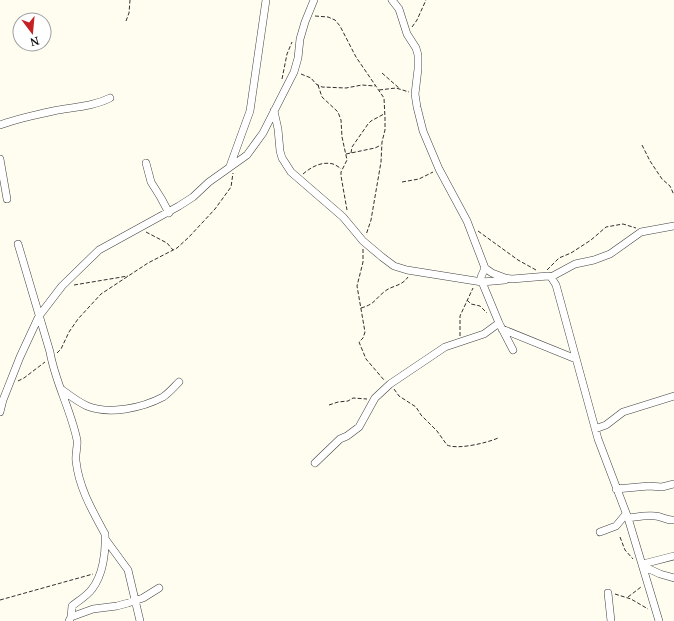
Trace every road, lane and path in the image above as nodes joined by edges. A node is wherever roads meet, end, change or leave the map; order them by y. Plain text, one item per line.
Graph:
1 (130, 0) edge
2 (266, 0) edge
3 (314, 0) edge
4 (392, 0) edge
5 (426, 0) edge
6 (308, 15) junction
7 (126, 21) dead end
8 (407, 34) junction
9 (293, 41) dead end
10 (294, 72) junction
11 (382, 73) dead end
12 (282, 80) dead end
13 (318, 86) junction
14 (376, 86) junction
15 (399, 88) junction
16 (379, 90) junction
17 (415, 94) junction
18 (110, 98) dead end
19 (274, 111) junction
20 (385, 114) junction
21 (0, 125) edge
22 (382, 145) junction
23 (642, 145) dead end
24 (351, 153) junction
25 (346, 154) junction
26 (0, 159) edge
27 (146, 163) dead end
28 (232, 165) junction
29 (439, 168) junction
30 (342, 169) junction
31 (298, 179) junction
32 (402, 182) dead end
33 (674, 194) edge
34 (7, 199) dead end
35 (168, 213) junction
36 (347, 214) dead end
37 (470, 226) junction
38 (674, 226) edge
39 (638, 228) dead end
40 (144, 231) dead end
41 (364, 241) junction
42 (18, 244) dead end
43 (173, 250) junction
44 (485, 268) junction
45 (411, 271) junction
46 (540, 273) junction
47 (128, 276) junction
48 (551, 277) junction
49 (512, 279) junction
50 (479, 282) junction
51 (62, 286) junction
52 (467, 300) junction
53 (361, 308) junction
54 (39, 316) junction
55 (499, 323) junction
56 (460, 342) junction
57 (513, 350) dead end
58 (51, 358) junction
59 (576, 359) junction
60 (179, 382) dead end
61 (10, 384) junction
62 (391, 384) junction
63 (61, 389) junction
64 (674, 396) edge
65 (373, 402) junction
66 (329, 406) dead end
67 (0, 412) edge
68 (595, 429) junction
69 (498, 438) dead end
70 (315, 462) dead end
71 (674, 484) edge
72 (616, 489) junction
73 (627, 516) junction
74 (674, 520) edge
75 (600, 532) dead end
76 (620, 537) dead end
77 (106, 540) junction
78 (674, 556) edge
79 (634, 559) dead end
80 (643, 565) junction
81 (101, 573) junction
82 (674, 578) edge
83 (648, 582) junction
84 (159, 588) dead end
85 (608, 593) joint
86 (627, 597) junction
87 (0, 600) edge
88 (136, 601) junction
89 (658, 618) edge
90 (70, 619) edge
91 (140, 621) edge
92 (611, 621) edge

1 - 7 path
2 - 28 street
3 - 6 street
4 - 8 street
5 - 8 path
6 - 10 street
6 - 14 path
8 - 17 street
9 - 12 path
10 - 13 path
10 - 19 street
11 - 15 path
13 - 14 path
13 - 25 path
14 - 16 path
15 - 16 path
15 - 17 path
16 - 20 path
17 - 29 street
18 - 21 street
19 - 28 street
19 - 31 street
20 - 22 path
20 - 24 path
22 - 24 path
22 - 41 path
23 - 33 path
24 - 25 path
25 - 30 path
26 - 34 street
27 - 35 street
28 - 35 street
28 - 43 path
29 - 32 path
29 - 37 street
30 - 31 path
30 - 36 path
31 - 41 street
35 - 51 street
37 - 44 street
37 - 46 path
38 - 48 street
39 - 46 path
40 - 43 path
41 - 45 street
41 - 53 path
42 - 54 street
43 - 47 path
44 - 49 street
44 - 50 street
45 - 50 street
45 - 53 path
46 - 48 street
46 - 49 street
47 - 51 path
47 - 58 path
48 - 59 street
49 - 50 street
50 - 52 path
50 - 55 street
51 - 54 street
52 - 55 path
52 - 56 path
53 - 62 path
54 - 58 street
54 - 61 street
55 - 56 street
55 - 57 street
55 - 59 street
56 - 62 street
58 - 61 path
58 - 63 street
59 - 68 street
60 - 63 street
61 - 67 street
62 - 65 street
62 - 69 path
63 - 77 street
64 - 68 street
65 - 66 path
65 - 70 street
68 - 72 street
71 - 72 street
72 - 73 street
73 - 74 street
73 - 75 street
73 - 80 street
76 - 79 path
77 - 81 street
77 - 88 street
78 - 80 street
80 - 82 street
80 - 83 street
81 - 87 path
81 - 90 street
83 - 86 path
83 - 89 street
84 - 88 street
85 - 86 path
85 - 92 street
86 - 89 path
88 - 90 street
88 - 91 street

